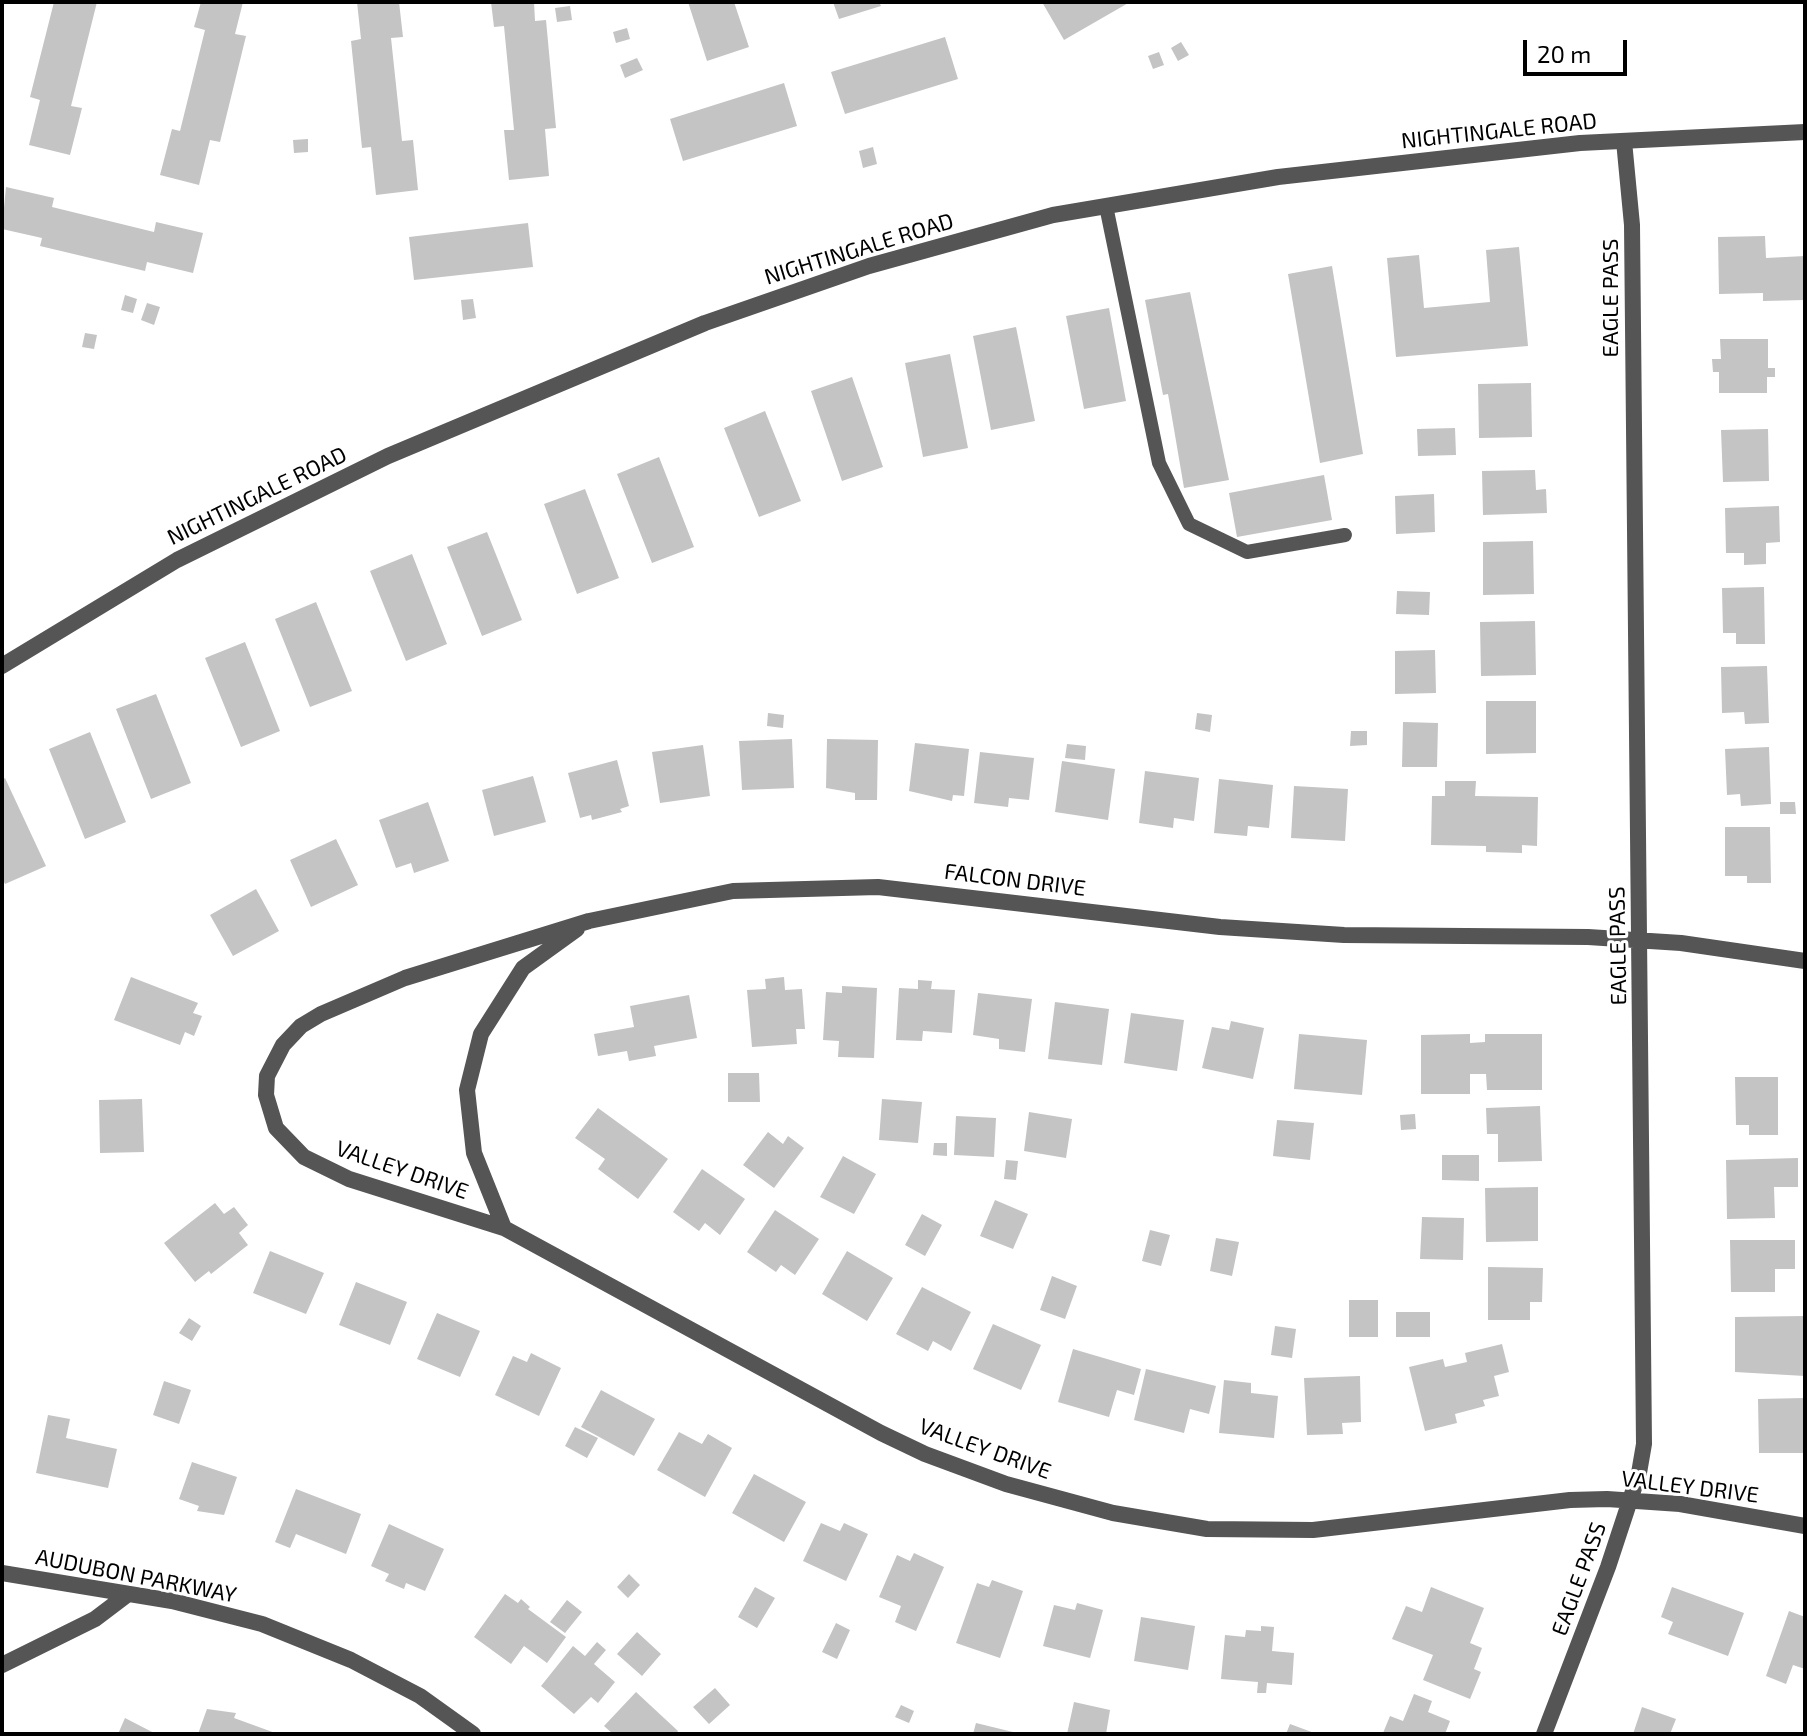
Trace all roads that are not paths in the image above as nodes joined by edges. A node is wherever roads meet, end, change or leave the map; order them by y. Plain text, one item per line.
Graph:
1 (1805, 132) edge
2 (1624, 141) junction
3 (1106, 206) junction
4 (1345, 535) dead end
5 (2, 666) edge
6 (589, 921) junction
7 (1639, 941) junction
8 (1805, 961) edge
9 (267, 1076) joint
10 (504, 1228) junction
11 (1629, 1501) junction
12 (1805, 1526) edge
13 (2, 1573) edge
14 (128, 1594) junction
15 (2, 1665) edge
16 (473, 1734) edge
17 (1544, 1734) edge

1 - 2 street, NIGHTINGALE ROAD
2 - 3 street, NIGHTINGALE ROAD
2 - 7 street, EAGLE PASS
3 - 4 lane
3 - 5 street, NIGHTINGALE ROAD
6 - 7 street, FALCON DRIVE
6 - 9 street, FALCON DRIVE
6 - 10 street
7 - 8 street, FALCON DRIVE
7 - 11 street, EAGLE PASS
9 - 10 street, VALLEY DRIVE
10 - 11 street, VALLEY DRIVE
11 - 12 street, VALLEY DRIVE
11 - 17 street, EAGLE PASS
13 - 14 street, AUDUBON PARKWAY
14 - 15 street
14 - 16 street, AUDUBON PARKWAY

